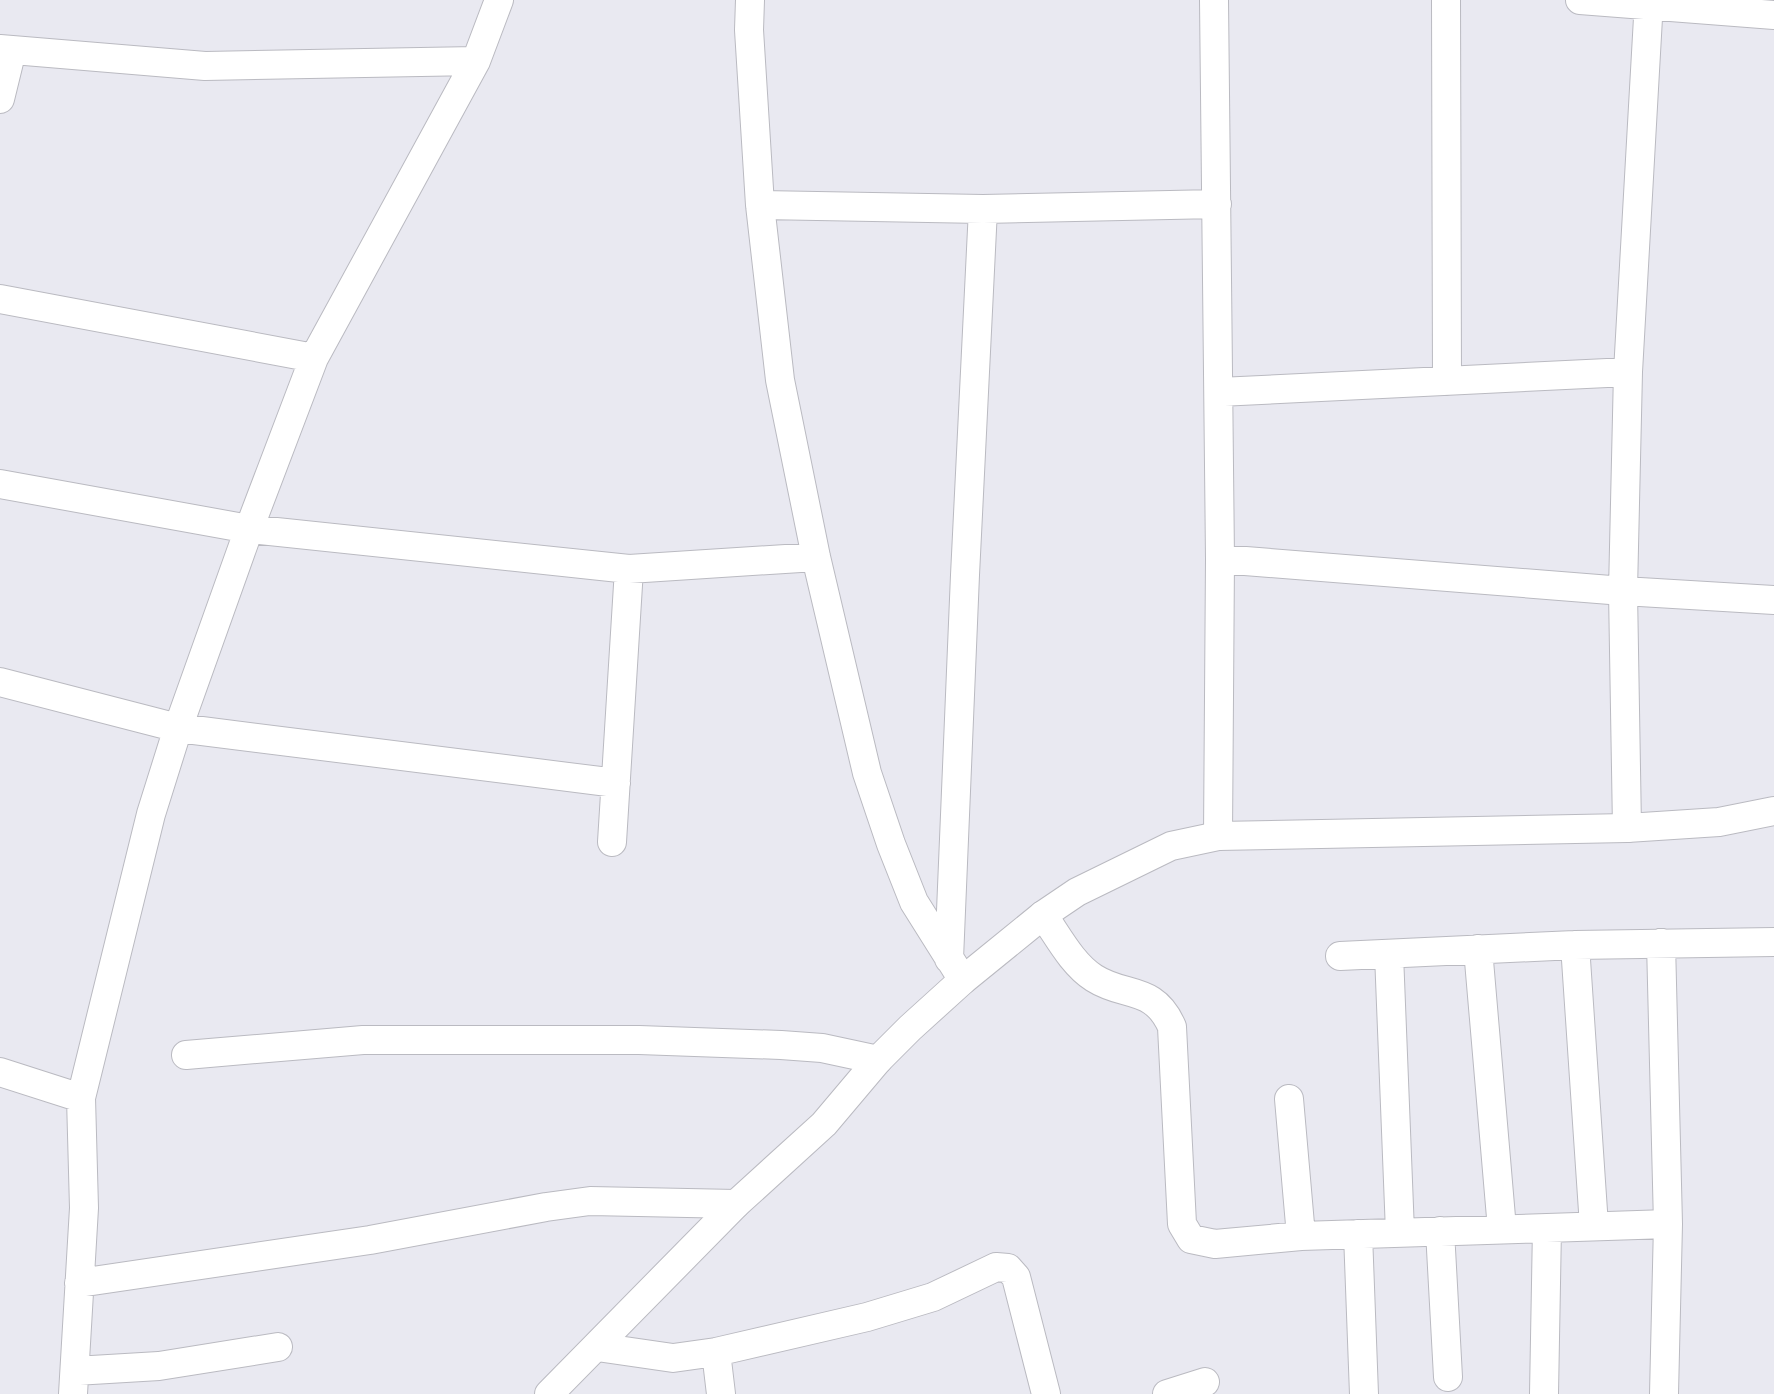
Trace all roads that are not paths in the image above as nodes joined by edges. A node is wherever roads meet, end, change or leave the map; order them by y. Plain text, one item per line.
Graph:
1 (499, 0) edge
2 (750, 0) edge
3 (1214, 0) edge
4 (1446, 0) edge
5 (1580, 0) edge
6 (1649, 3) edge
7 (1774, 15) edge
8 (6, 49) edge
9 (476, 61) junction
10 (0, 99) edge
11 (1217, 204) junction
12 (760, 205) junction
13 (983, 209) junction
14 (0, 299) edge
15 (314, 358) junction
16 (1628, 372) junction
17 (1447, 381) junction
18 (1218, 392) junction
19 (0, 484) edge
20 (249, 529) junction
21 (816, 556) junction
22 (1220, 559) junction
23 (629, 569) junction
24 (1623, 590) junction
25 (1774, 600) edge
26 (0, 682) edge
27 (178, 728) junction
28 (616, 784) junction
29 (1774, 812) edge
30 (1627, 828) junction
31 (1218, 836) junction
32 (612, 842) dead end
33 (1043, 915) junction
34 (1661, 942) junction
35 (1774, 942) edge
36 (1574, 945) junction
37 (1478, 950) junction
38 (1389, 954) junction
39 (1340, 956) dead end
40 (956, 969) junction
41 (186, 1055) dead end
42 (878, 1060) junction
43 (0, 1072) edge
44 (80, 1098) junction
45 (1289, 1098) dead end
46 (736, 1204) junction
47 (1668, 1224) junction
48 (1594, 1226) junction
49 (1547, 1228) junction
50 (1502, 1229) junction
51 (1440, 1231) junction
52 (1400, 1232) junction
53 (1358, 1234) junction
54 (1301, 1236) junction
55 (79, 1283) junction
56 (278, 1347) dead end
57 (597, 1347) junction
58 (716, 1352) junction
59 (1448, 1377) dead end
60 (74, 1382) edge
61 (1205, 1382) dead end
62 (549, 1394) edge
63 (721, 1394) edge
64 (1046, 1394) edge
65 (1167, 1394) edge
66 (1353, 1394) edge
67 (1364, 1394) edge
68 (1544, 1394) edge
69 (1664, 1394) edge

1 - 9 street
2 - 12 street
3 - 11 street
4 - 17 street
5 - 6 street
6 - 7 street
6 - 16 street
8 - 9 street
8 - 10 street
9 - 15 street
11 - 13 street
11 - 18 street
12 - 13 street
12 - 21 street
13 - 40 street
14 - 15 street
15 - 20 street
16 - 17 street
16 - 24 street
17 - 18 street
18 - 22 street
19 - 20 street
20 - 23 street
20 - 27 street
21 - 23 street
21 - 40 street
22 - 24 street
22 - 31 street
23 - 28 street
24 - 25 street
24 - 30 street
26 - 27 street
27 - 28 street
27 - 44 street
28 - 32 street
29 - 30 street
30 - 31 street
31 - 33 street
33 - 40 street
33 - 54 street
34 - 35 street
34 - 36 street
34 - 47 street
36 - 37 street
36 - 48 street
37 - 38 street
37 - 50 street
38 - 39 street
38 - 52 street
40 - 42 street
41 - 42 street
42 - 46 street
43 - 44 street
44 - 55 street
45 - 54 street
46 - 55 street
46 - 57 street
47 - 48 street
47 - 69 street
48 - 49 street
49 - 50 street
49 - 68 street
50 - 51 street
51 - 52 street
51 - 59 street
52 - 53 street
53 - 54 street
53 - 67 street
55 - 60 street
56 - 60 street
57 - 58 street
57 - 62 street
58 - 63 street
58 - 64 street
61 - 65 street
66 - 67 street

